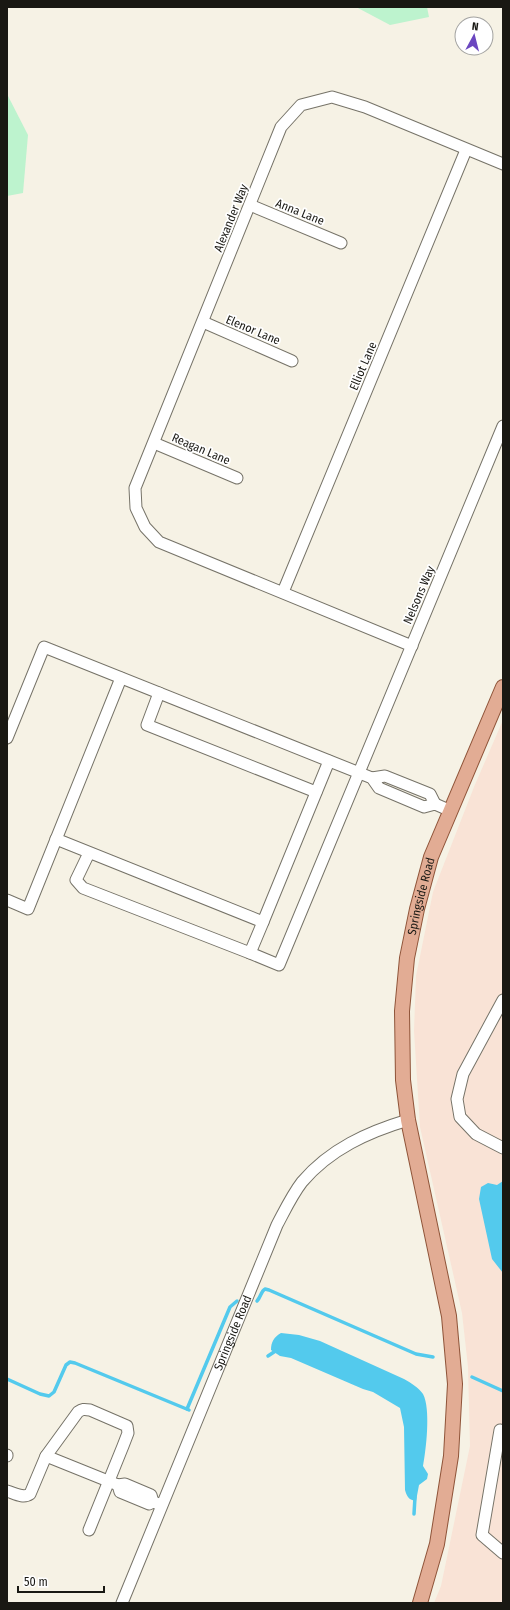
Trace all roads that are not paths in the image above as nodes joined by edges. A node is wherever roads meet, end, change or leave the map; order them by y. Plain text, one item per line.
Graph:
1 (466, 150) junction
2 (503, 164) edge
3 (250, 205) junction
4 (341, 242) dead end
5 (203, 322) junction
6 (292, 361) dead end
7 (503, 426) edge
8 (501, 438) edge
9 (154, 443) junction
10 (237, 478) dead end
11 (283, 592) junction
12 (412, 646) junction
13 (121, 678) junction
14 (503, 686) edge
15 (159, 693) junction
16 (7, 738) edge
17 (329, 761) junction
18 (358, 773) junction
19 (316, 792) junction
20 (451, 811) junction
21 (56, 839) junction
22 (88, 853) junction
23 (7, 900) edge
24 (263, 922) junction
25 (250, 953) junction
26 (503, 1000) edge
27 (408, 1120) junction
28 (503, 1148) edge
29 (500, 1430) dead end
30 (46, 1456) junction
31 (113, 1484) junction
32 (7, 1491) edge
33 (158, 1504) junction
34 (89, 1530) dead end
35 (503, 1553) edge
36 (122, 1603) edge
37 (420, 1603) edge

1 - 2 street, Alexander Way
1 - 3 street, Alexander Way
1 - 11 street, Elliot Lane
3 - 4 street, Anna Lane
3 - 5 street, Alexander Way
5 - 6 street, Elenor Lane
5 - 9 street, Alexander Way
7 - 8 street, Nelsons Way
8 - 12 street, Nelsons Way
9 - 10 street, Reagan Lane
9 - 11 street, Alexander Way
11 - 12 street
12 - 18 street, Nelsons Way
13 - 15 street
13 - 16 street
13 - 21 street
14 - 20 main road, Springside Road
15 - 17 street
15 - 19 street
17 - 18 street
17 - 19 street
18 - 20 street
18 - 25 street, Nelsons Way
19 - 24 street
20 - 27 main road, Springside Road
21 - 22 street
21 - 23 street
22 - 24 street
22 - 25 street
24 - 25 street
26 - 28 street
27 - 33 street, Springside Road
27 - 37 main road, Springside Road
29 - 35 street
30 - 31 street
30 - 31 street
30 - 32 street
31 - 33 street
31 - 34 street
33 - 36 street, Springside Road

